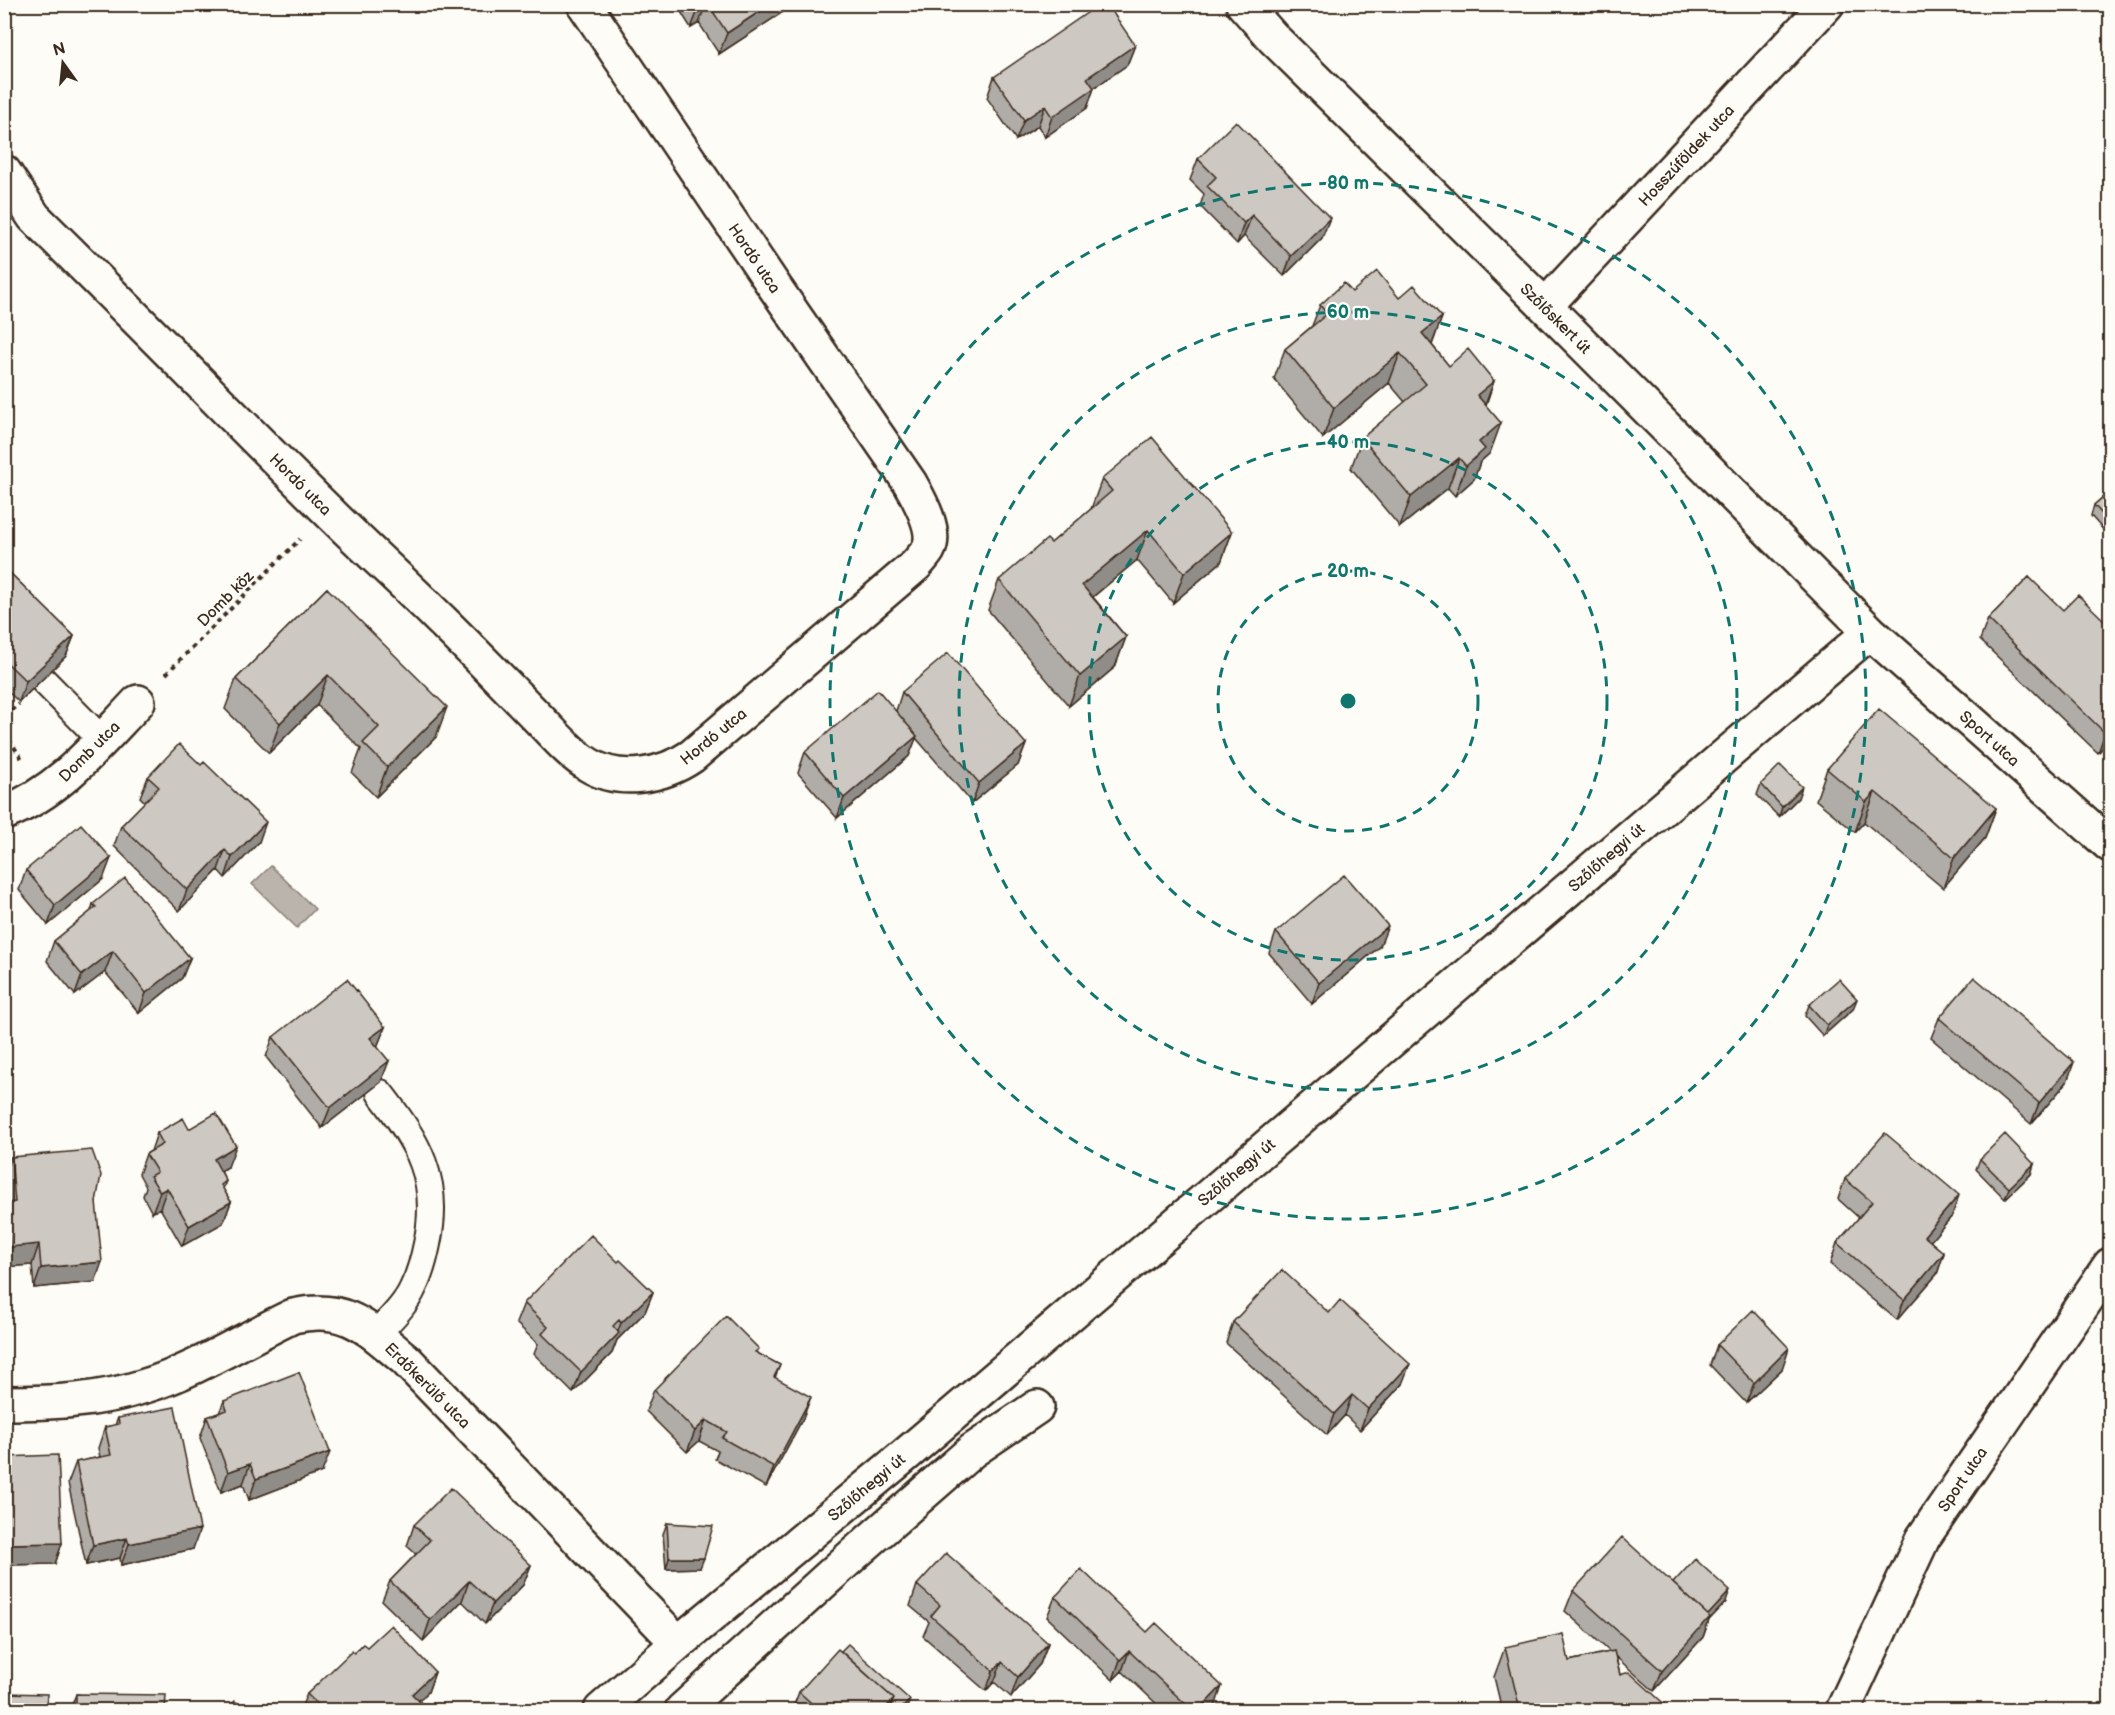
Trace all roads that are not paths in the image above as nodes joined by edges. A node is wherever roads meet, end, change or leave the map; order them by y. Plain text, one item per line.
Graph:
1 (584, 4) edge
2 (1243, 4) edge
3 (1827, 4) edge
4 (4, 172) edge
5 (1545, 306) junction
6 (1870, 632) junction
7 (42, 679) edge
8 (138, 702) road end
9 (102, 740) junction
10 (4, 813) edge
11 (2110, 845) edge
12 (380, 1093) dead end
13 (2110, 1265) edge
14 (376, 1335) junction
15 (4, 1403) edge
16 (1037, 1407) dead end
17 (678, 1643) junction
18 (601, 1710) edge
19 (682, 1710) edge
20 (1843, 1710) edge

1 - 4 street, Hordó utca
2 - 5 street, Szőlőskert út
3 - 5 street, Hosszúföldek utca
5 - 6 street, Szőlőskert út
6 - 11 street, Sport utca
6 - 17 street, Szőlőhegyi út
7 - 9 lane
8 - 9 street, Domb utca
9 - 10 street, Domb utca
12 - 14 lane
13 - 20 street, Sport utca
14 - 15 street, Erdőkerülő utca
14 - 17 street, Erdőkerülő utca
16 - 19 street
17 - 18 street, Szőlőhegyi út

